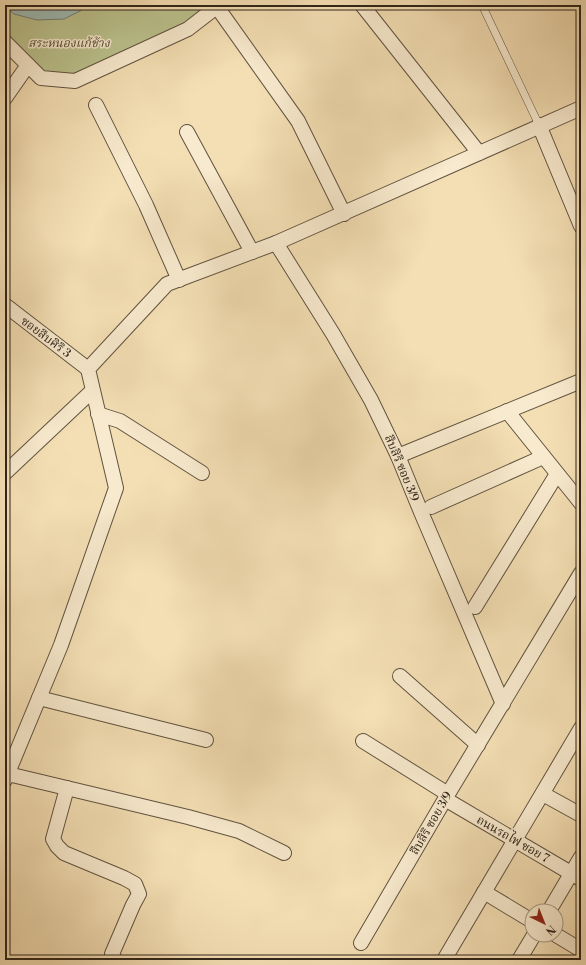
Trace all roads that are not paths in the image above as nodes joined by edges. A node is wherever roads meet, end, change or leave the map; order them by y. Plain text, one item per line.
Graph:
1 (362, 5) edge
2 (482, 5) edge
3 (218, 6) edge
4 (5, 42) edge
5 (28, 65) junction
6 (5, 98) edge
7 (96, 105) dead end
8 (581, 108) edge
9 (540, 125) junction
10 (187, 132) dead end
11 (479, 153) junction
12 (344, 214) junction
13 (581, 226) edge
14 (276, 243) junction
15 (252, 252) junction
16 (179, 280) junction
17 (5, 305) edge
18 (88, 368) junction
19 (581, 381) edge
20 (92, 391) junction
21 (507, 411) junction
22 (98, 414) junction
23 (398, 456) junction
24 (543, 457) junction
25 (5, 473) edge
26 (202, 473) dead end
27 (557, 474) junction
28 (581, 503) edge
29 (431, 507) dead end
30 (581, 573) edge
31 (475, 607) dead end
32 (400, 676) dead end
33 (39, 698) junction
34 (503, 704) junction
35 (581, 728) edge
36 (206, 740) dead end
37 (363, 741) dead end
38 (577, 744) edge
39 (478, 745) junction
40 (6, 775) edge
41 (67, 788) junction
42 (543, 794) junction
43 (447, 797) junction
44 (581, 815) edge
45 (516, 840) junction
46 (284, 853) dead end
47 (581, 857) edge
48 (576, 876) edge
49 (484, 892) junction
50 (555, 903) edge
51 (524, 916) edge
52 (564, 940) edge
53 (361, 943) dead end
54 (529, 943) edge
55 (581, 950) edge
56 (115, 960) edge
57 (444, 960) edge
58 (519, 960) edge

1 - 11 street
2 - 9 lane
3 - 5 street
3 - 12 street
4 - 5 street
5 - 6 street
7 - 16 street
8 - 9 street
9 - 11 street
9 - 13 street
10 - 15 street
11 - 12 street
12 - 14 street
14 - 15 street
14 - 23 street, สืบสิริ ซอย 3/9
15 - 16 street
16 - 18 street
17 - 18 street, ซอยสืบศิริ 3
18 - 20 street
19 - 21 street
20 - 22 street
20 - 25 street
21 - 23 street
21 - 24 street
22 - 26 street
22 - 33 street
23 - 34 street, สืบสิริ ซอย 3/9
24 - 27 street
24 - 29 street
27 - 28 street
27 - 31 street
30 - 34 street, สืบสิริ ซอย 3/9
32 - 39 street
33 - 36 street
33 - 40 street
34 - 39 street, สืบสิริ ซอย 3/9
35 - 38 street
37 - 43 street, ถนนรถไฟ ซอย 7
38 - 42 street
39 - 43 street, สืบสิริ ซอย 3/9
40 - 41 street
41 - 46 street
41 - 56 street
42 - 44 street
42 - 45 street
43 - 45 street, ถนนรถไฟ ซอย 7
43 - 53 street, สืบสิริ ซอย 3/9
45 - 48 street, ถนนรถไฟ ซอย 7
45 - 49 street
47 - 48 street
48 - 50 street
49 - 51 street
49 - 57 street
52 - 55 street
54 - 58 street

